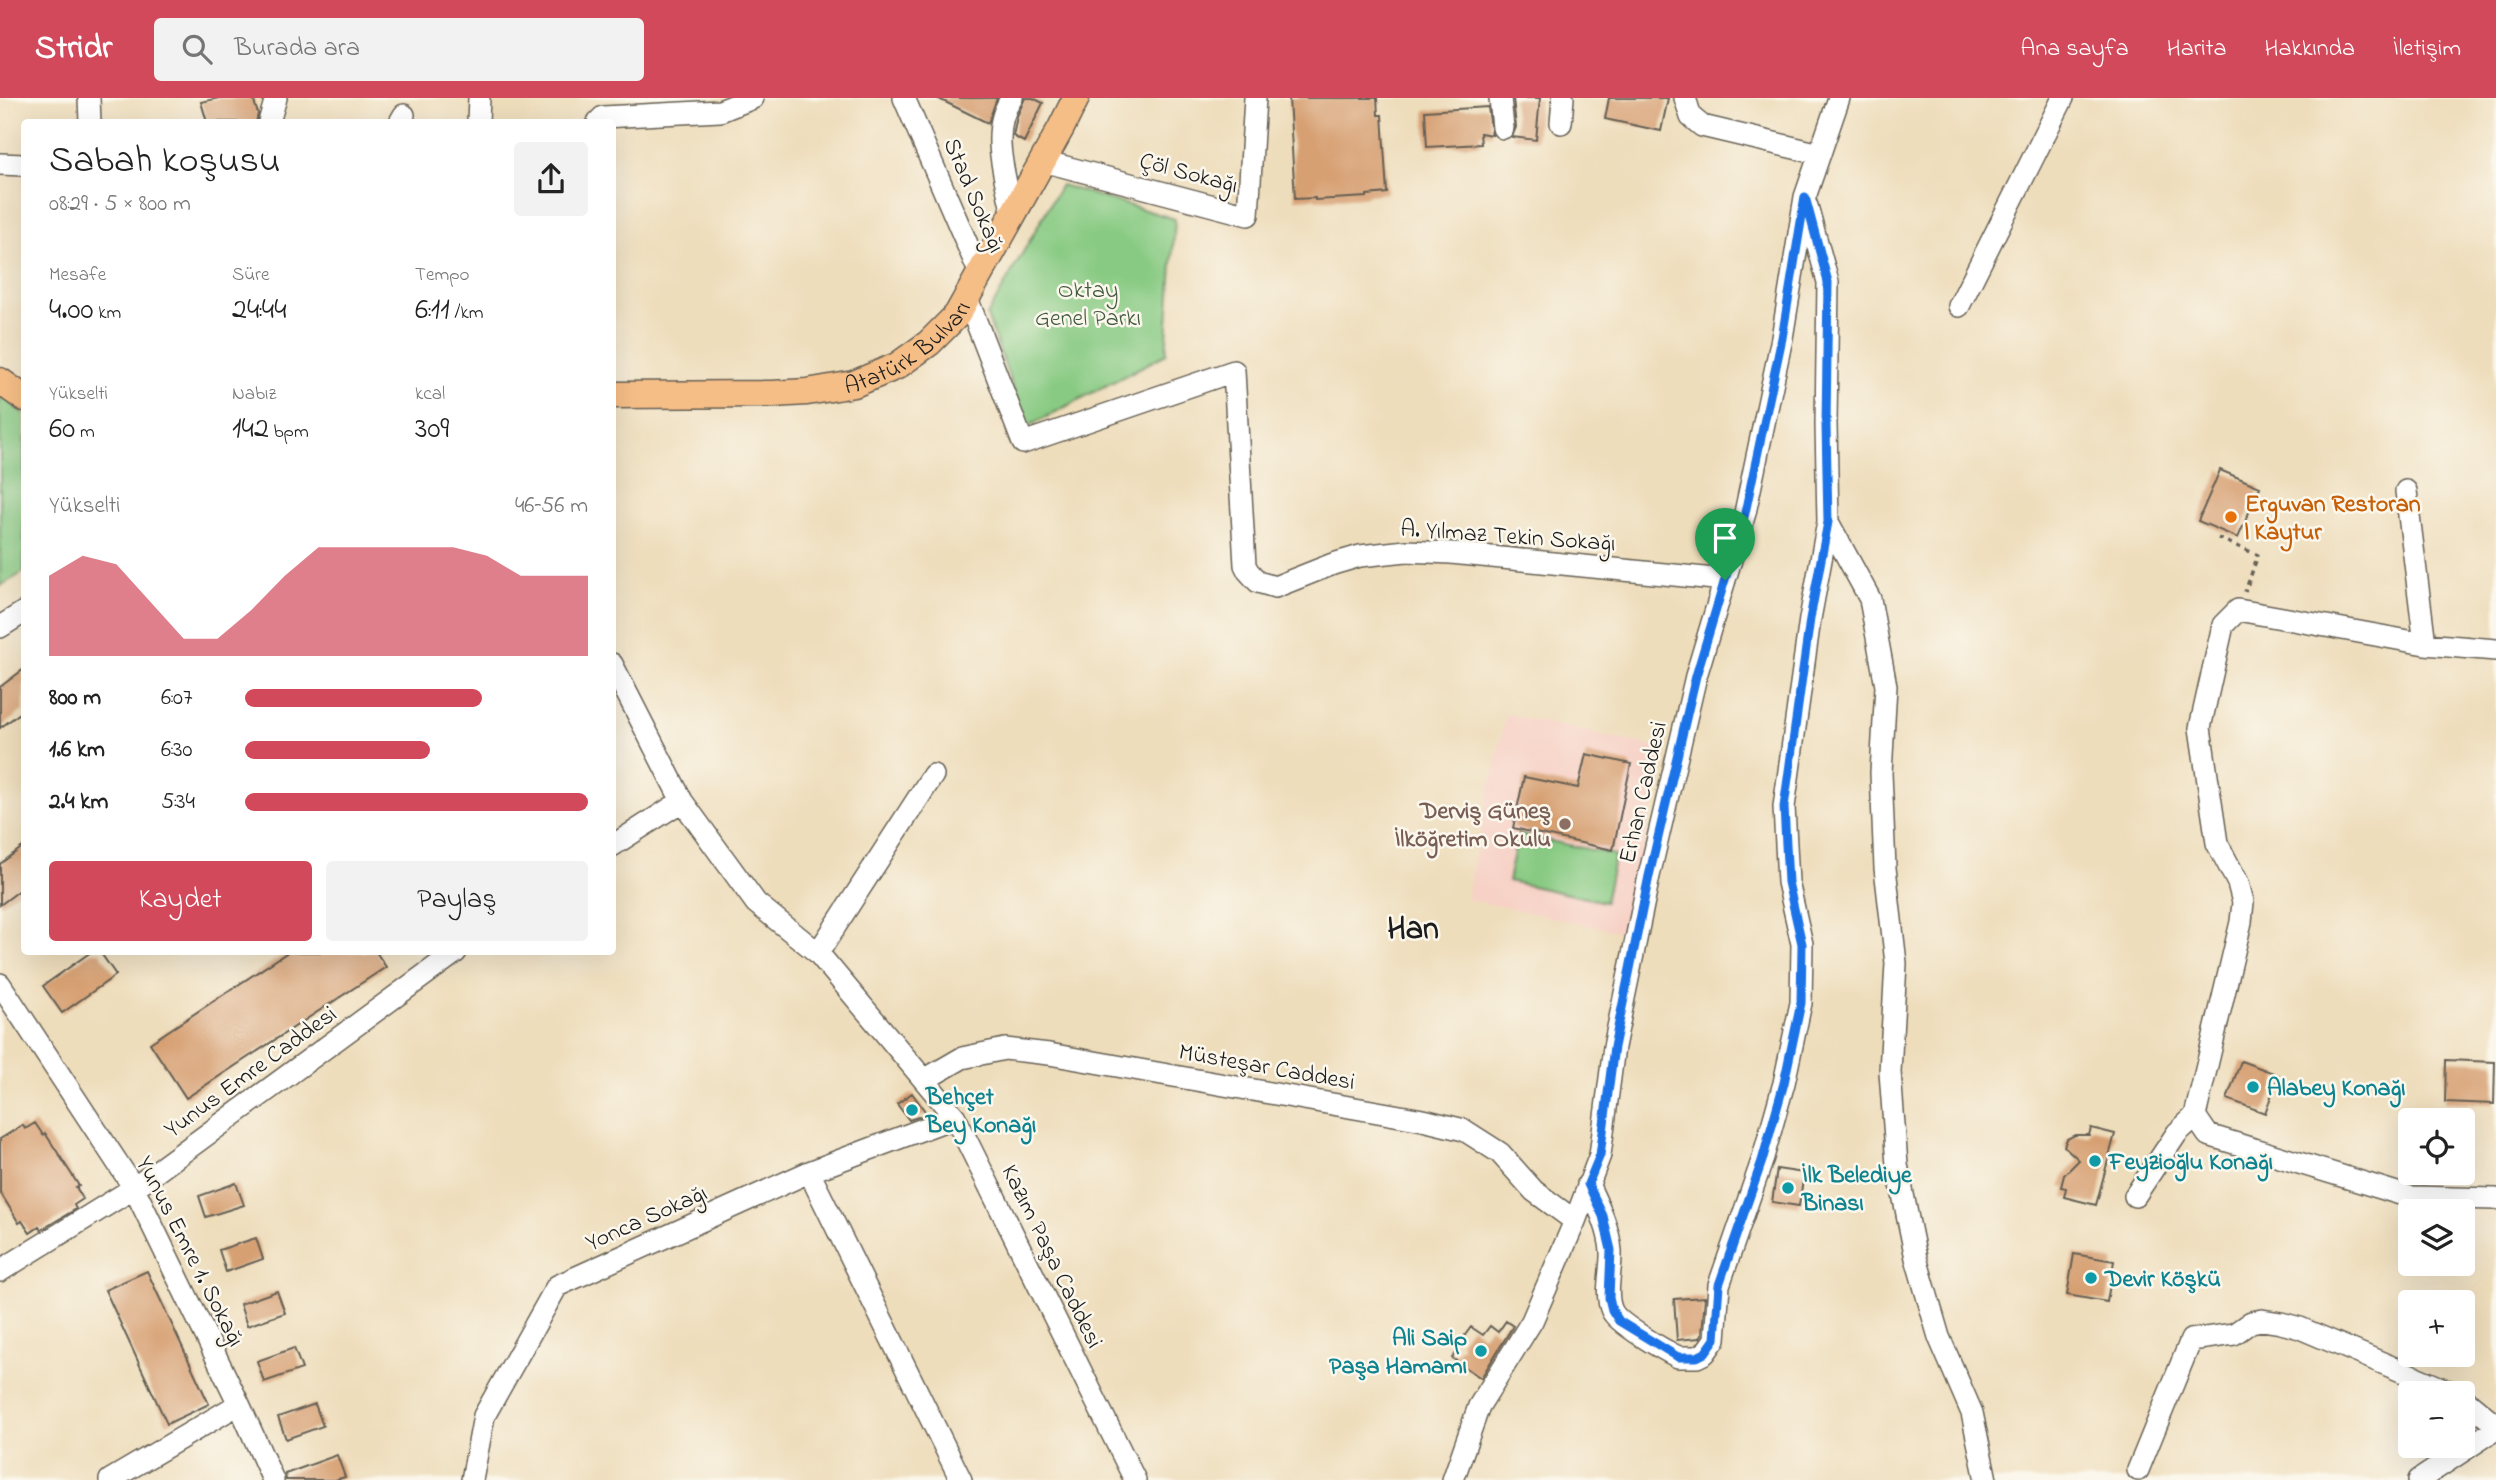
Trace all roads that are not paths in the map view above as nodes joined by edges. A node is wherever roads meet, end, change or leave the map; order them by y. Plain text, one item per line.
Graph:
1 (89, 98) edge
2 (276, 98) edge
3 (479, 98) edge
4 (753, 98) edge
5 (904, 98) edge
6 (1012, 98) edge
7 (1076, 98) edge
8 (1255, 98) edge
9 (1500, 98) edge
10 (1563, 98) edge
11 (1685, 98) edge
12 (1839, 98) edge
13 (2063, 98) edge
14 (602, 113) edge
15 (90, 119) edge
16 (270, 119) edge
17 (478, 119) edge
18 (1561, 123) dead end
19 (1503, 128) dead end
20 (1820, 154) junction
21 (1043, 161) junction
22 (0, 164) edge
23 (21, 164) edge
24 (1805, 197) junction
25 (1013, 215) junction
26 (980, 274) junction
27 (967, 298) junction
28 (1959, 306) dead end
29 (0, 381) edge
30 (616, 395) edge
31 (21, 396) edge
32 (2406, 491) dead end
33 (1828, 522) junction
34 (1725, 580) junction
35 (21, 614) edge
36 (0, 627) edge
37 (2425, 643) junction
38 (2496, 650) edge
39 (616, 672) edge
40 (933, 775) dead end
41 (682, 801) junction
42 (616, 843) edge
43 (818, 953) junction
44 (452, 955) edge
45 (0, 984) edge
46 (924, 1080) junction
47 (2194, 1116) junction
48 (955, 1117) junction
49 (808, 1172) junction
50 (1588, 1184) junction
51 (134, 1188) junction
52 (2135, 1196) dead end
53 (2496, 1199) edge
54 (1575, 1221) junction
55 (0, 1271) edge
56 (2425, 1381) edge
57 (239, 1404) junction
58 (2475, 1408) edge
59 (2496, 1427) edge
60 (2138, 1470) dead end
61 (110, 1480) edge
62 (273, 1480) edge
63 (472, 1480) edge
64 (961, 1480) edge
65 (1135, 1480) edge
66 (1453, 1480) edge
67 (1986, 1480) edge
68 (2419, 1480) edge

1 - 15 street
2 - 16 street
3 - 17 street
4 - 14 street
5 - 26 street, Stad Sokağı
6 - 25 street
7 - 21 main road, Atatürk Bulvarı
8 - 21 street, Çöl Sokağı
9 - 19 street
10 - 18 street
11 - 20 street
12 - 20 street, Erhan Caddesi
13 - 28 street
20 - 24 street, Erhan Caddesi
21 - 25 main road, Atatürk Bulvarı
22 - 23 street
24 - 33 street
24 - 34 street, Erhan Caddesi
25 - 26 main road, Atatürk Bulvarı
26 - 27 main road, Atatürk Bulvarı
27 - 30 main road, Atatürk Bulvarı
27 - 34 street, A. Yılmaz Tekin Sokağı
29 - 31 main road
32 - 37 street
33 - 50 street
33 - 67 street
34 - 50 street, Erhan Caddesi
35 - 36 street
37 - 38 street
37 - 47 street
39 - 41 street, Kazım Paşa Caddesi
40 - 43 street
41 - 42 street
41 - 43 street, Kazım Paşa Caddesi
43 - 46 street, Kazım Paşa Caddesi
44 - 51 street, Yunus Emre Caddesi
45 - 51 street, Yunus Emre 1. Sokağı
46 - 48 street, Kazım Paşa Caddesi
46 - 54 street, Müsteşar Caddesi
47 - 52 street
47 - 53 street
48 - 49 street, Yonca Sokağı
48 - 65 street, Kazım Paşa Caddesi
49 - 63 street, Yonca Sokağı
49 - 64 street
50 - 54 street, Erhan Caddesi
51 - 55 street, Yunus Emre Caddesi
51 - 57 street, Yunus Emre 1. Sokağı
54 - 66 street, Erhan Caddesi
56 - 60 street
57 - 61 street
57 - 62 street, Yunus Emre 1. Sokağı
58 - 59 street
59 - 68 street

